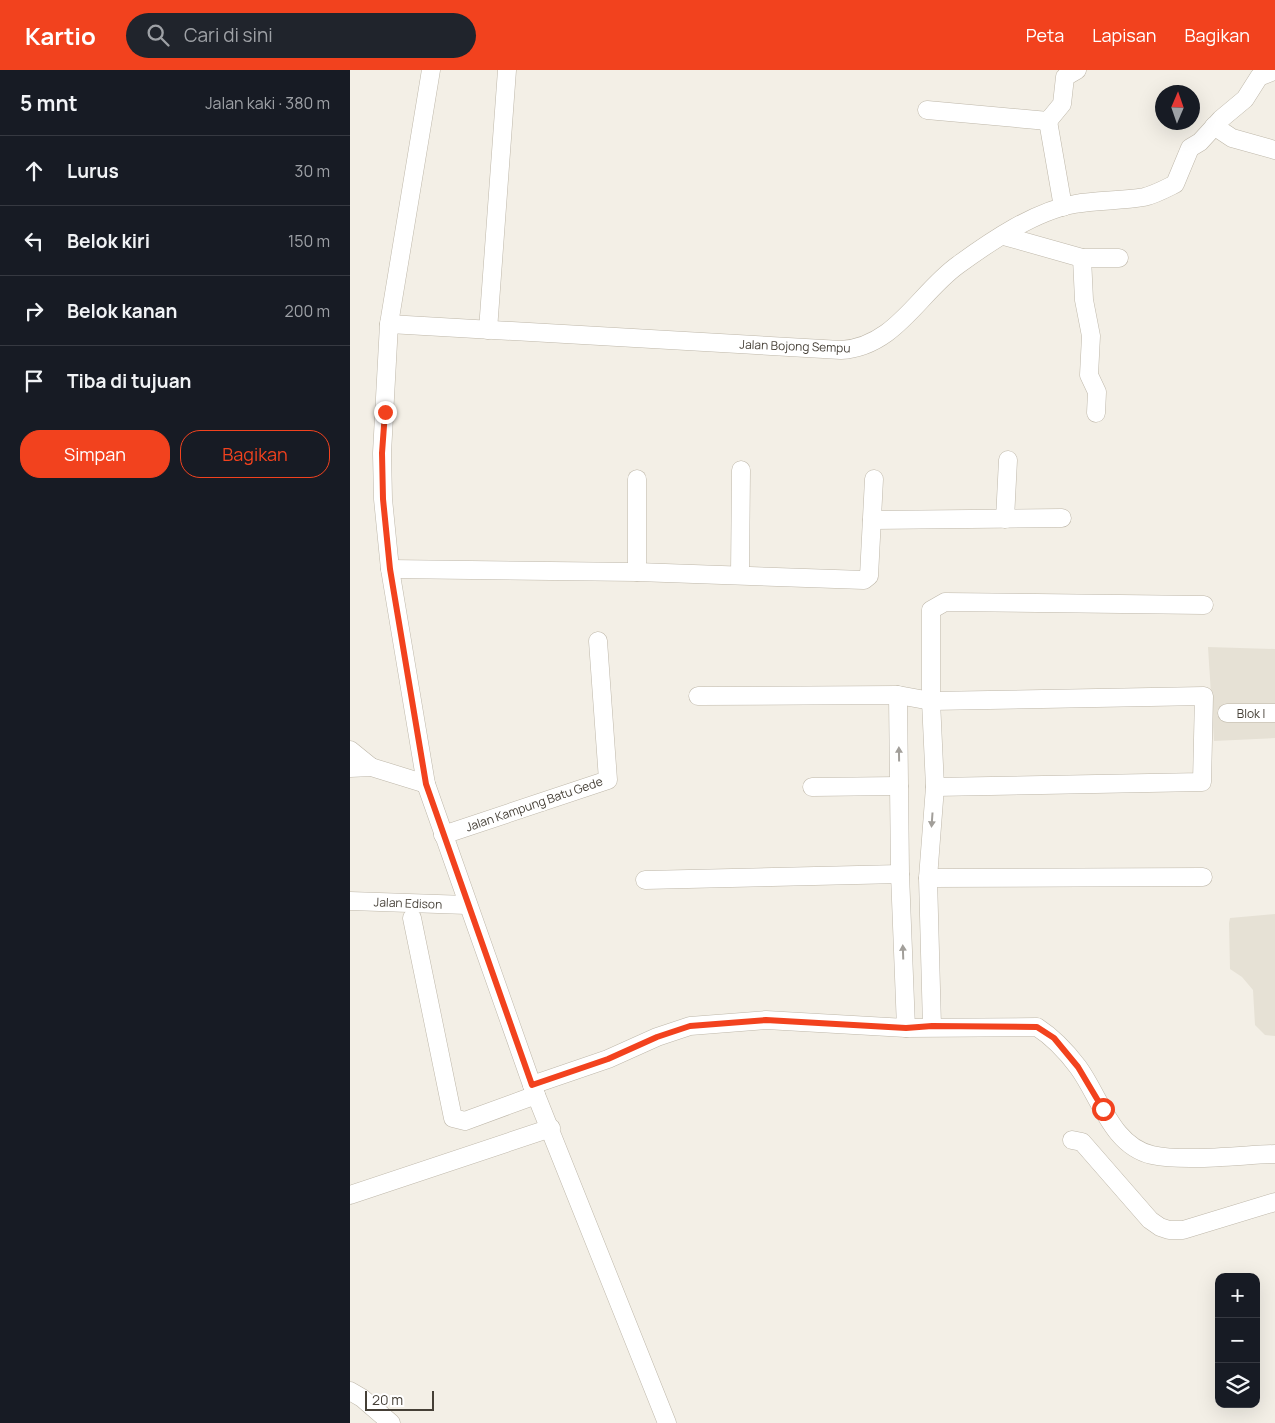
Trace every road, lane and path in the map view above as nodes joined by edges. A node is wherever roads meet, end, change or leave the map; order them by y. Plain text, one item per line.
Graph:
1 (431, 70) edge
2 (507, 70) edge
3 (1077, 70) edge
4 (1264, 70) edge
5 (1275, 71) edge
6 (927, 110) dead end
7 (1048, 121) junction
8 (1214, 126) junction
9 (1275, 150) edge
10 (1064, 207) junction
11 (1004, 236) junction
12 (1082, 258) junction
13 (1119, 258) dead end
14 (389, 324) junction
15 (488, 330) junction
16 (1096, 413) dead end
17 (1008, 460) dead end
18 (742, 470) dead end
19 (637, 479) dead end
20 (874, 479) dead end
21 (1062, 518) dead end
22 (1005, 519) junction
23 (872, 520) junction
24 (390, 569) junction
25 (637, 572) junction
26 (740, 575) junction
27 (1204, 605) dead end
28 (598, 641) dead end
29 (898, 694) junction
30 (698, 696) dead end
31 (930, 701) junction
32 (1226, 713) dead end
33 (1275, 713) edge
34 (350, 750) edge
35 (371, 767) junction
36 (350, 768) edge
37 (426, 784) junction
38 (899, 786) junction
39 (812, 787) dead end
40 (935, 787) junction
41 (443, 835) junction
42 (900, 874) junction
43 (1203, 877) dead end
44 (928, 878) junction
45 (645, 880) dead end
46 (350, 901) edge
47 (467, 905) junction
48 (412, 918) dead end
49 (932, 1026) junction
50 (906, 1028) junction
51 (534, 1090) junction
52 (551, 1128) junction
53 (1072, 1140) dead end
54 (1275, 1154) edge
55 (350, 1195) edge
56 (1275, 1202) edge
57 (350, 1391) edge
58 (383, 1419) edge
59 (667, 1423) edge

1 - 14 street
2 - 15 street
3 - 7 street
4 - 5 street
5 - 8 street, Jalan Bojong Sempu
6 - 7 street
7 - 10 street
8 - 9 street
8 - 10 street, Jalan Bojong Sempu
10 - 11 street, Jalan Bojong Sempu
11 - 12 street
11 - 15 street, Jalan Bojong Sempu
12 - 13 street
12 - 16 street
14 - 15 street, Jalan Bojong Sempu
14 - 24 street
17 - 22 street
18 - 26 street
19 - 25 street
20 - 23 street
21 - 22 street
22 - 23 street
23 - 26 street
24 - 25 street
24 - 37 street
25 - 26 street
27 - 31 street
28 - 41 street, Jalan Kampung Batu Gede
29 - 30 street
29 - 31 street
38 -> 29 street
31 - 40 street
31 - 40 street
32 - 33 street, Blok I
34 - 35 street
35 - 36 street
35 - 37 street
37 - 41 street
38 - 39 street
38 - 42 street
40 -> 44 street
41 - 47 street
42 - 45 street
50 -> 42 street
43 - 44 street
44 - 49 street
46 - 47 street, Jalan Edison
47 - 51 street
48 - 51 street
49 - 50 street
49 - 54 street
50 - 51 street
51 - 52 street
52 - 55 street
52 - 59 street
53 - 56 street
57 - 58 street

